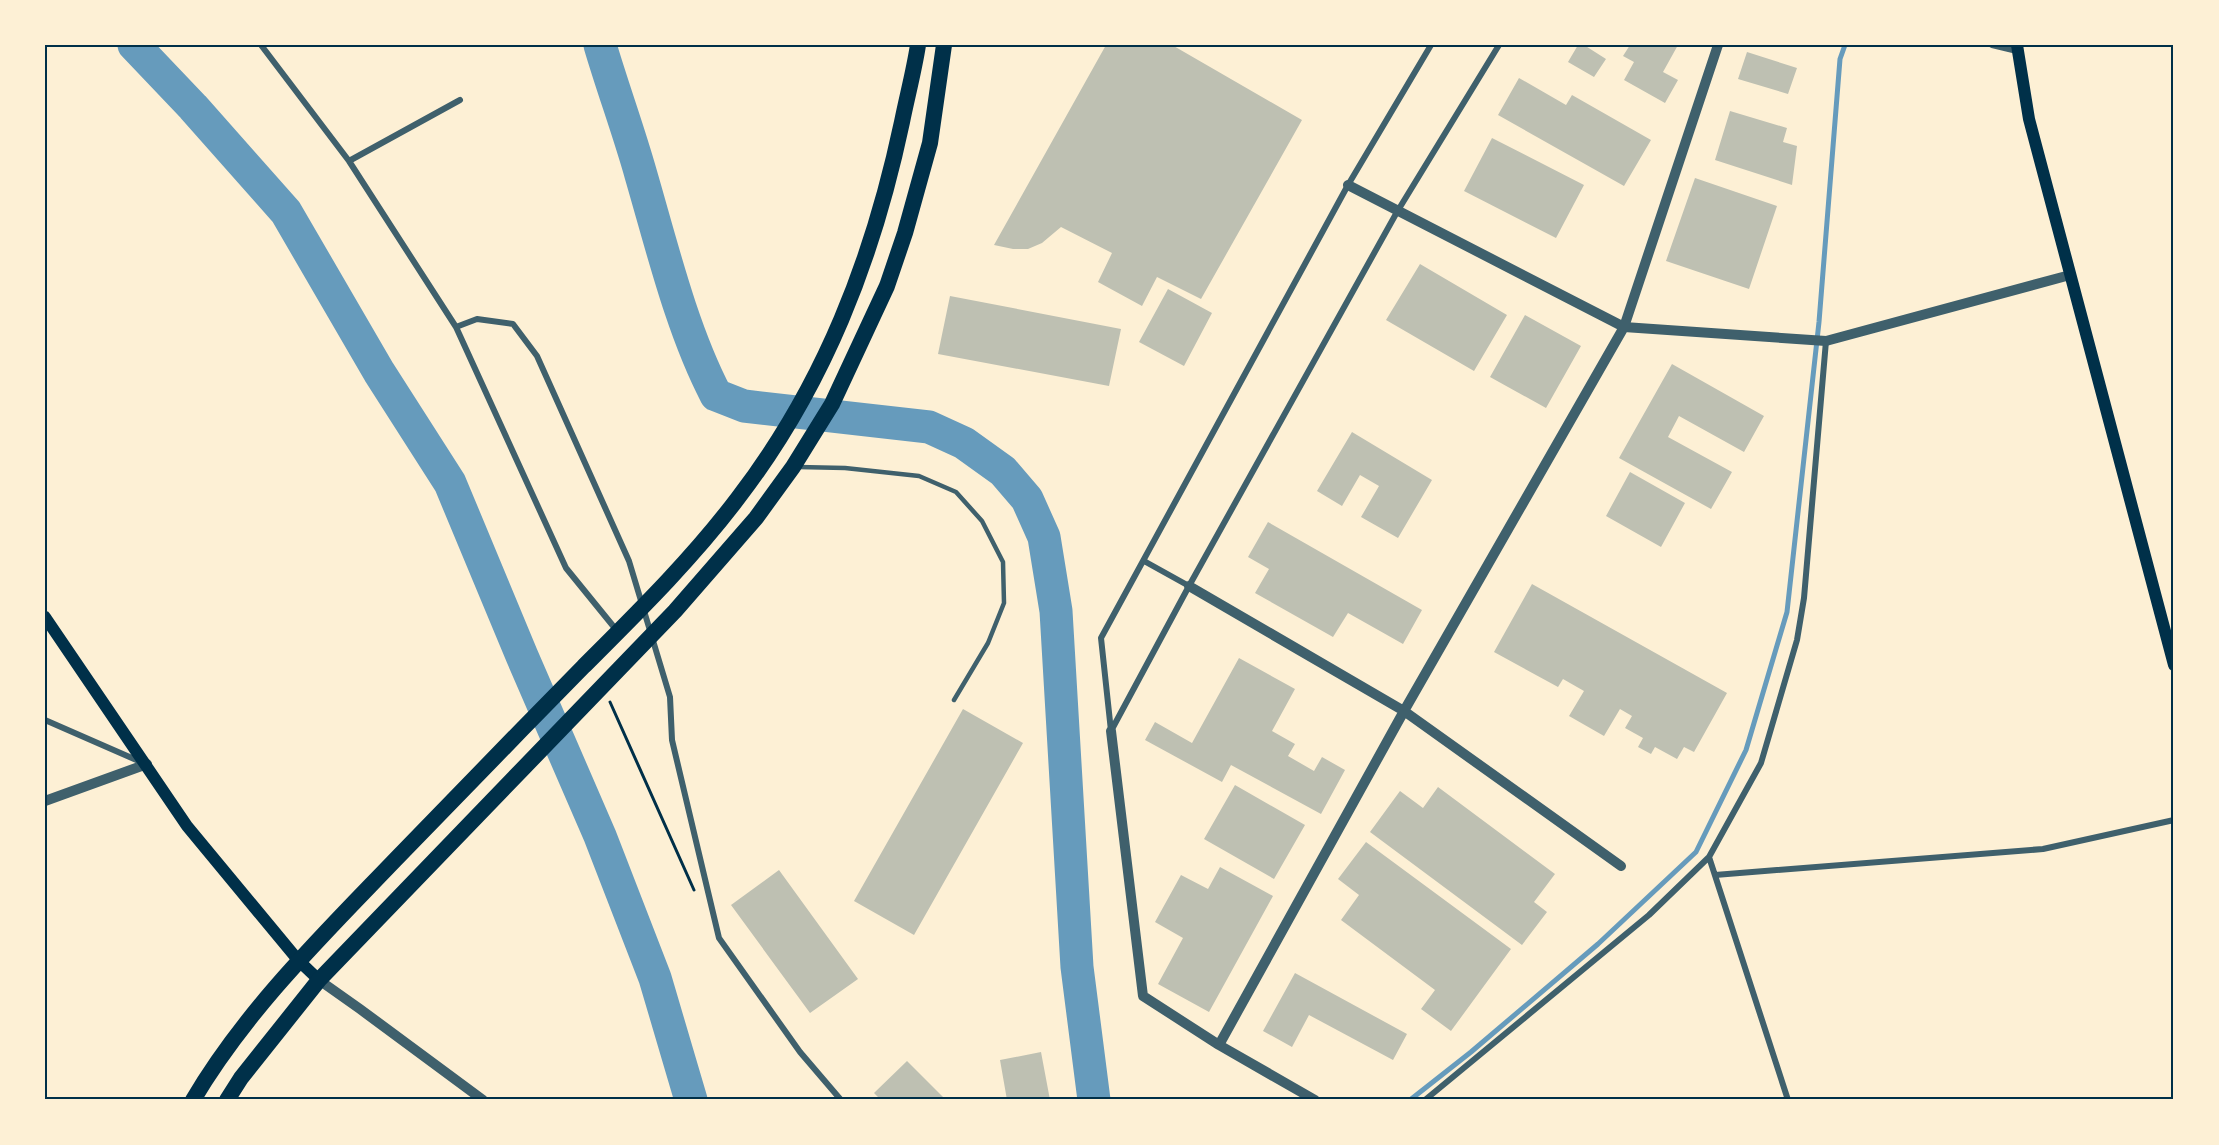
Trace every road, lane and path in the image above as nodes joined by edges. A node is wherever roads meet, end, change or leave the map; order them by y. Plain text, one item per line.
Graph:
1 (261, 45) edge
2 (918, 45) edge
3 (944, 45) edge
4 (1431, 45) edge
5 (1499, 45) edge
6 (1718, 45) edge
7 (1992, 45) edge
8 (2018, 48) edge
9 (460, 100) dead end
10 (349, 161) junction
11 (1348, 184) junction
12 (1397, 212) junction
13 (2070, 275) junction
14 (456, 327) junction
15 (1624, 327) junction
16 (1826, 341) junction
17 (793, 467) junction
18 (1144, 561) junction
19 (1190, 586) junction
20 (45, 617) edge
21 (619, 632) junction
22 (2174, 665) edge
23 (603, 686) junction
24 (954, 700) dead end
25 (1404, 711) junction
26 (45, 720) edge
27 (1111, 731) junction
28 (147, 765) junction
29 (45, 801) edge
30 (2174, 820) edge
31 (1709, 857) junction
32 (1621, 866) dead end
33 (1715, 875) junction
34 (711, 904) junction
35 (298, 960) junction
36 (318, 980) junction
37 (1219, 1045) junction
38 (193, 1100) edge
39 (227, 1100) edge
40 (483, 1100) edge
41 (841, 1100) edge
42 (1315, 1100) edge
43 (1425, 1100) edge
44 (1788, 1100) edge

1 - 10 street
2 - 21 highway
3 - 17 highway
4 - 11 street
5 - 12 street
6 - 15 street
7 - 8 street
8 - 13 main road
9 - 10 street
10 - 14 street
11 - 12 street
11 - 18 street
12 - 15 street
12 - 19 street
13 - 16 street
13 - 22 main road
14 - 21 street
14 - 34 street
15 - 16 street
15 - 25 street
16 - 31 street
17 - 23 highway
17 - 24 lane
18 - 19 street
18 - 27 street
19 - 25 street
19 - 27 street
20 - 28 main road
21 - 35 highway
23 - 34 path
23 - 36 highway
25 - 32 street
25 - 37 street
26 - 28 street
27 - 37 street
28 - 29 street
28 - 35 main road
30 - 33 street
31 - 33 street
31 - 43 street
33 - 44 street
34 - 41 street
35 - 36 main road
35 - 38 highway
36 - 39 highway
36 - 40 street
37 - 42 street

